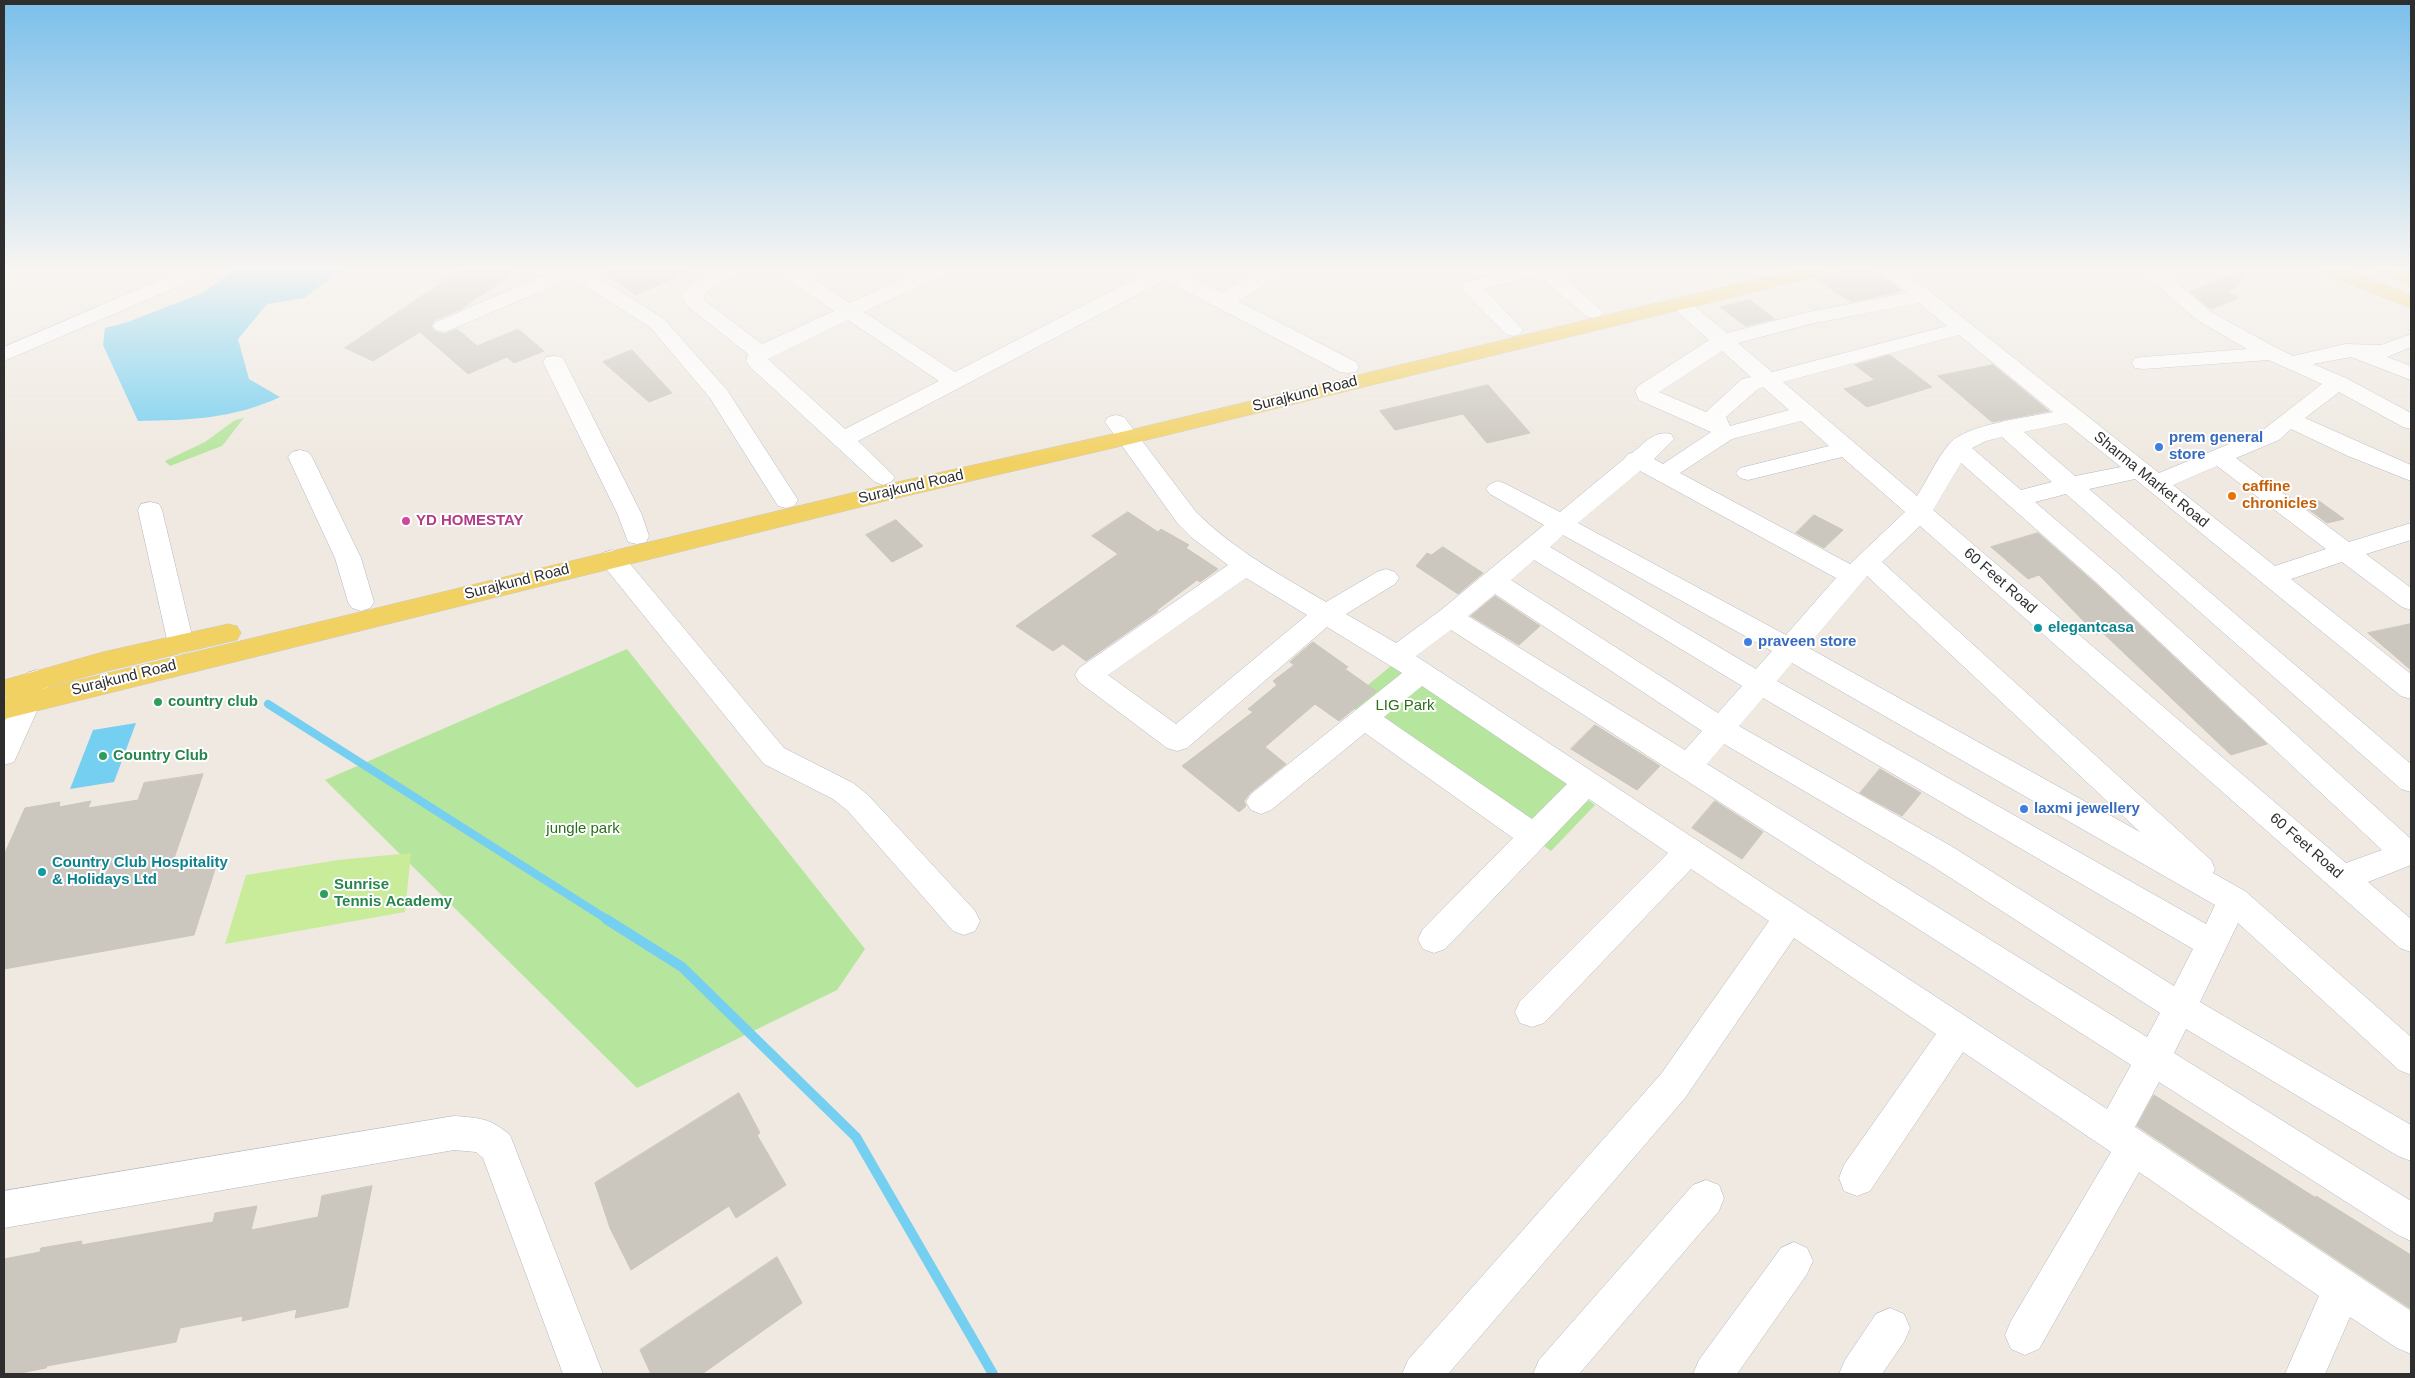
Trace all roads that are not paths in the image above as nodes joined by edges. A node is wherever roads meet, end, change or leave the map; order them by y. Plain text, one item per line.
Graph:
1 (52, 334) edge
2 (666, 334) edge
3 (736, 334) edge
4 (802, 334) edge
5 (882, 334) edge
6 (1044, 334) edge
7 (1287, 334) edge
8 (1494, 334) edge
9 (1541, 334) edge
10 (1714, 334) edge
11 (1747, 334) edge
12 (1939, 334) edge
13 (1971, 334) edge
14 (2236, 334) edge
15 (2411, 340) edge
16 (1722, 341) junction
17 (2356, 351) junction
18 (761, 354) junction
19 (2270, 354) junction
20 (4, 355) edge
21 (554, 362) dead end
22 (2143, 363) dead end
23 (2289, 363) junction
24 (1348, 367) junction
25 (2411, 374) edge
26 (1768, 380) junction
27 (954, 382) junction
28 (2338, 383) junction
29 (1806, 413) junction
30 (2071, 415) junction
31 (2289, 419) junction
32 (2411, 422) edge
33 (2007, 429) junction
34 (1121, 430) junction
35 (1721, 430) junction
36 (1663, 438) dead end
37 (842, 440) junction
38 (1958, 448) junction
39 (1847, 449) junction
40 (300, 457) dead end
41 (2220, 457) junction
42 (1636, 460) junction
43 (1748, 473) dead end
44 (1663, 474) junction
45 (2411, 474) edge
46 (883, 477) junction
47 (2148, 477) junction
48 (2070, 485) junction
49 (1498, 488) dead end
50 (2016, 499) junction
51 (786, 500) junction
52 (150, 510) dead end
53 (1920, 512) junction
54 (1562, 524) junction
55 (2411, 531) edge
56 (637, 536) junction
57 (1533, 548) junction
58 (2345, 551) junction
59 (612, 559) junction
60 (1246, 565) junction
61 (1859, 569) junction
62 (2271, 576) junction
63 (1386, 578) dead end
64 (1494, 581) junction
65 (2406, 593) edge
66 (361, 602) junction
67 (1325, 614) junction
68 (1450, 618) junction
69 (181, 644) junction
70 (1789, 649) junction
71 (1409, 664) junction
72 (1760, 684) junction
73 (2411, 689) edge
74 (4, 690) edge
75 (23, 697) edge
76 (1365, 718) junction
77 (1721, 729) junction
78 (4, 754) edge
79 (1686, 768) junction
80 (2411, 781) edge
81 (1587, 782) junction
82 (1261, 802) dead end
83 (1534, 837) junction
84 (1689, 851) junction
85 (2409, 853) edge
86 (2342, 878) junction
87 (2226, 896) junction
88 (1790, 917) junction
89 (964, 921) dead end
90 (2411, 938) edge
91 (1434, 939) dead end
92 (2212, 944) junction
93 (2180, 1008) junction
94 (1532, 1012) dead end
95 (1958, 1030) junction
96 (2411, 1058) edge
97 (2152, 1059) junction
98 (2124, 1140) junction
99 (2411, 1144) edge
100 (1858, 1178) dead end
101 (1706, 1198) dead end
102 (4, 1210) edge
103 (2411, 1222) edge
104 (1794, 1261) dead end
105 (2342, 1289) junction
106 (1890, 1328) dead end
107 (2411, 1334) edge
108 (2025, 1335) dead end
109 (583, 1374) edge
110 (1422, 1374) edge
111 (1553, 1374) edge
112 (1713, 1374) edge
113 (1859, 1374) edge
114 (2305, 1374) edge

1 - 20 street
2 - 51 street
3 - 18 street
4 - 18 street
5 - 27 street
6 - 27 street
7 - 24 street
8 - 24 main road, Surajkund Road
9 - 34 main road, Surajkund Road
10 - 16 street, 60 Feet Road
11 - 16 street
12 - 26 street
13 - 30 street, Sharma Market Road
14 - 19 street
15 - 17 street
16 - 26 street, 60 Feet Road
16 - 35 street
17 - 23 street
17 - 25 street
18 - 37 street
19 - 22 street
19 - 23 street
21 - 56 street
23 - 28 street
24 - 34 main road, Surajkund Road
26 - 29 street, 60 Feet Road
26 - 35 street
27 - 37 street
28 - 31 street
28 - 32 street
29 - 35 street
29 - 39 street, 60 Feet Road
30 - 33 street
30 - 47 street, Sharma Market Road
31 - 41 street
31 - 45 street
33 - 38 street
33 - 48 street
34 - 46 main road, Surajkund Road
34 - 59 main road, Surajkund Road
34 - 60 street
35 - 44 street
36 - 42 street
37 - 46 street
38 - 50 street
38 - 53 street
39 - 43 street
39 - 53 street, 60 Feet Road
40 - 66 street
41 - 47 street
41 - 58 street
42 - 44 street
42 - 54 street
44 - 61 street
46 - 51 main road, Surajkund Road
47 - 48 street
47 - 62 street, Sharma Market Road
48 - 50 street
48 - 80 street
49 - 54 street
50 - 85 street
51 - 56 main road, Surajkund Road
52 - 69 street
53 - 61 street
53 - 86 street, 60 Feet Road
54 - 57 street
54 - 70 street
55 - 58 street
56 - 66 main road, Surajkund Road
57 - 64 street
57 - 72 street
58 - 62 street
58 - 65 street
59 - 75 main road, Surajkund Road
59 - 89 street
60 - 67 street
60 - 67 street
61 - 70 street
61 - 87 street
62 - 73 street, Sharma Market Road
63 - 67 street
64 - 68 street
64 - 77 street
66 - 69 main road, Surajkund Road
67 - 71 street
68 - 71 street
68 - 79 street
69 - 75 main road, Surajkund Road
70 - 72 street
70 - 87 street
71 - 76 street
71 - 81 street
72 - 77 street
72 - 92 street
74 - 75 main road, Surajkund Road
75 - 78 street
76 - 82 street
76 - 83 street
77 - 79 street
77 - 93 street
79 - 97 street
81 - 83 street
81 - 84 street
83 - 91 street
84 - 88 street
84 - 94 street
85 - 86 street
86 - 90 street, 60 Feet Road
87 - 92 street
87 - 96 street
88 - 95 street
88 - 110 street
92 - 93 street
93 - 97 street
93 - 99 street
95 - 98 street
95 - 100 street
97 - 98 street
97 - 103 street
98 - 105 street
98 - 108 street
101 - 111 street
102 - 109 street
104 - 112 street
105 - 107 street
105 - 114 street
106 - 113 street

